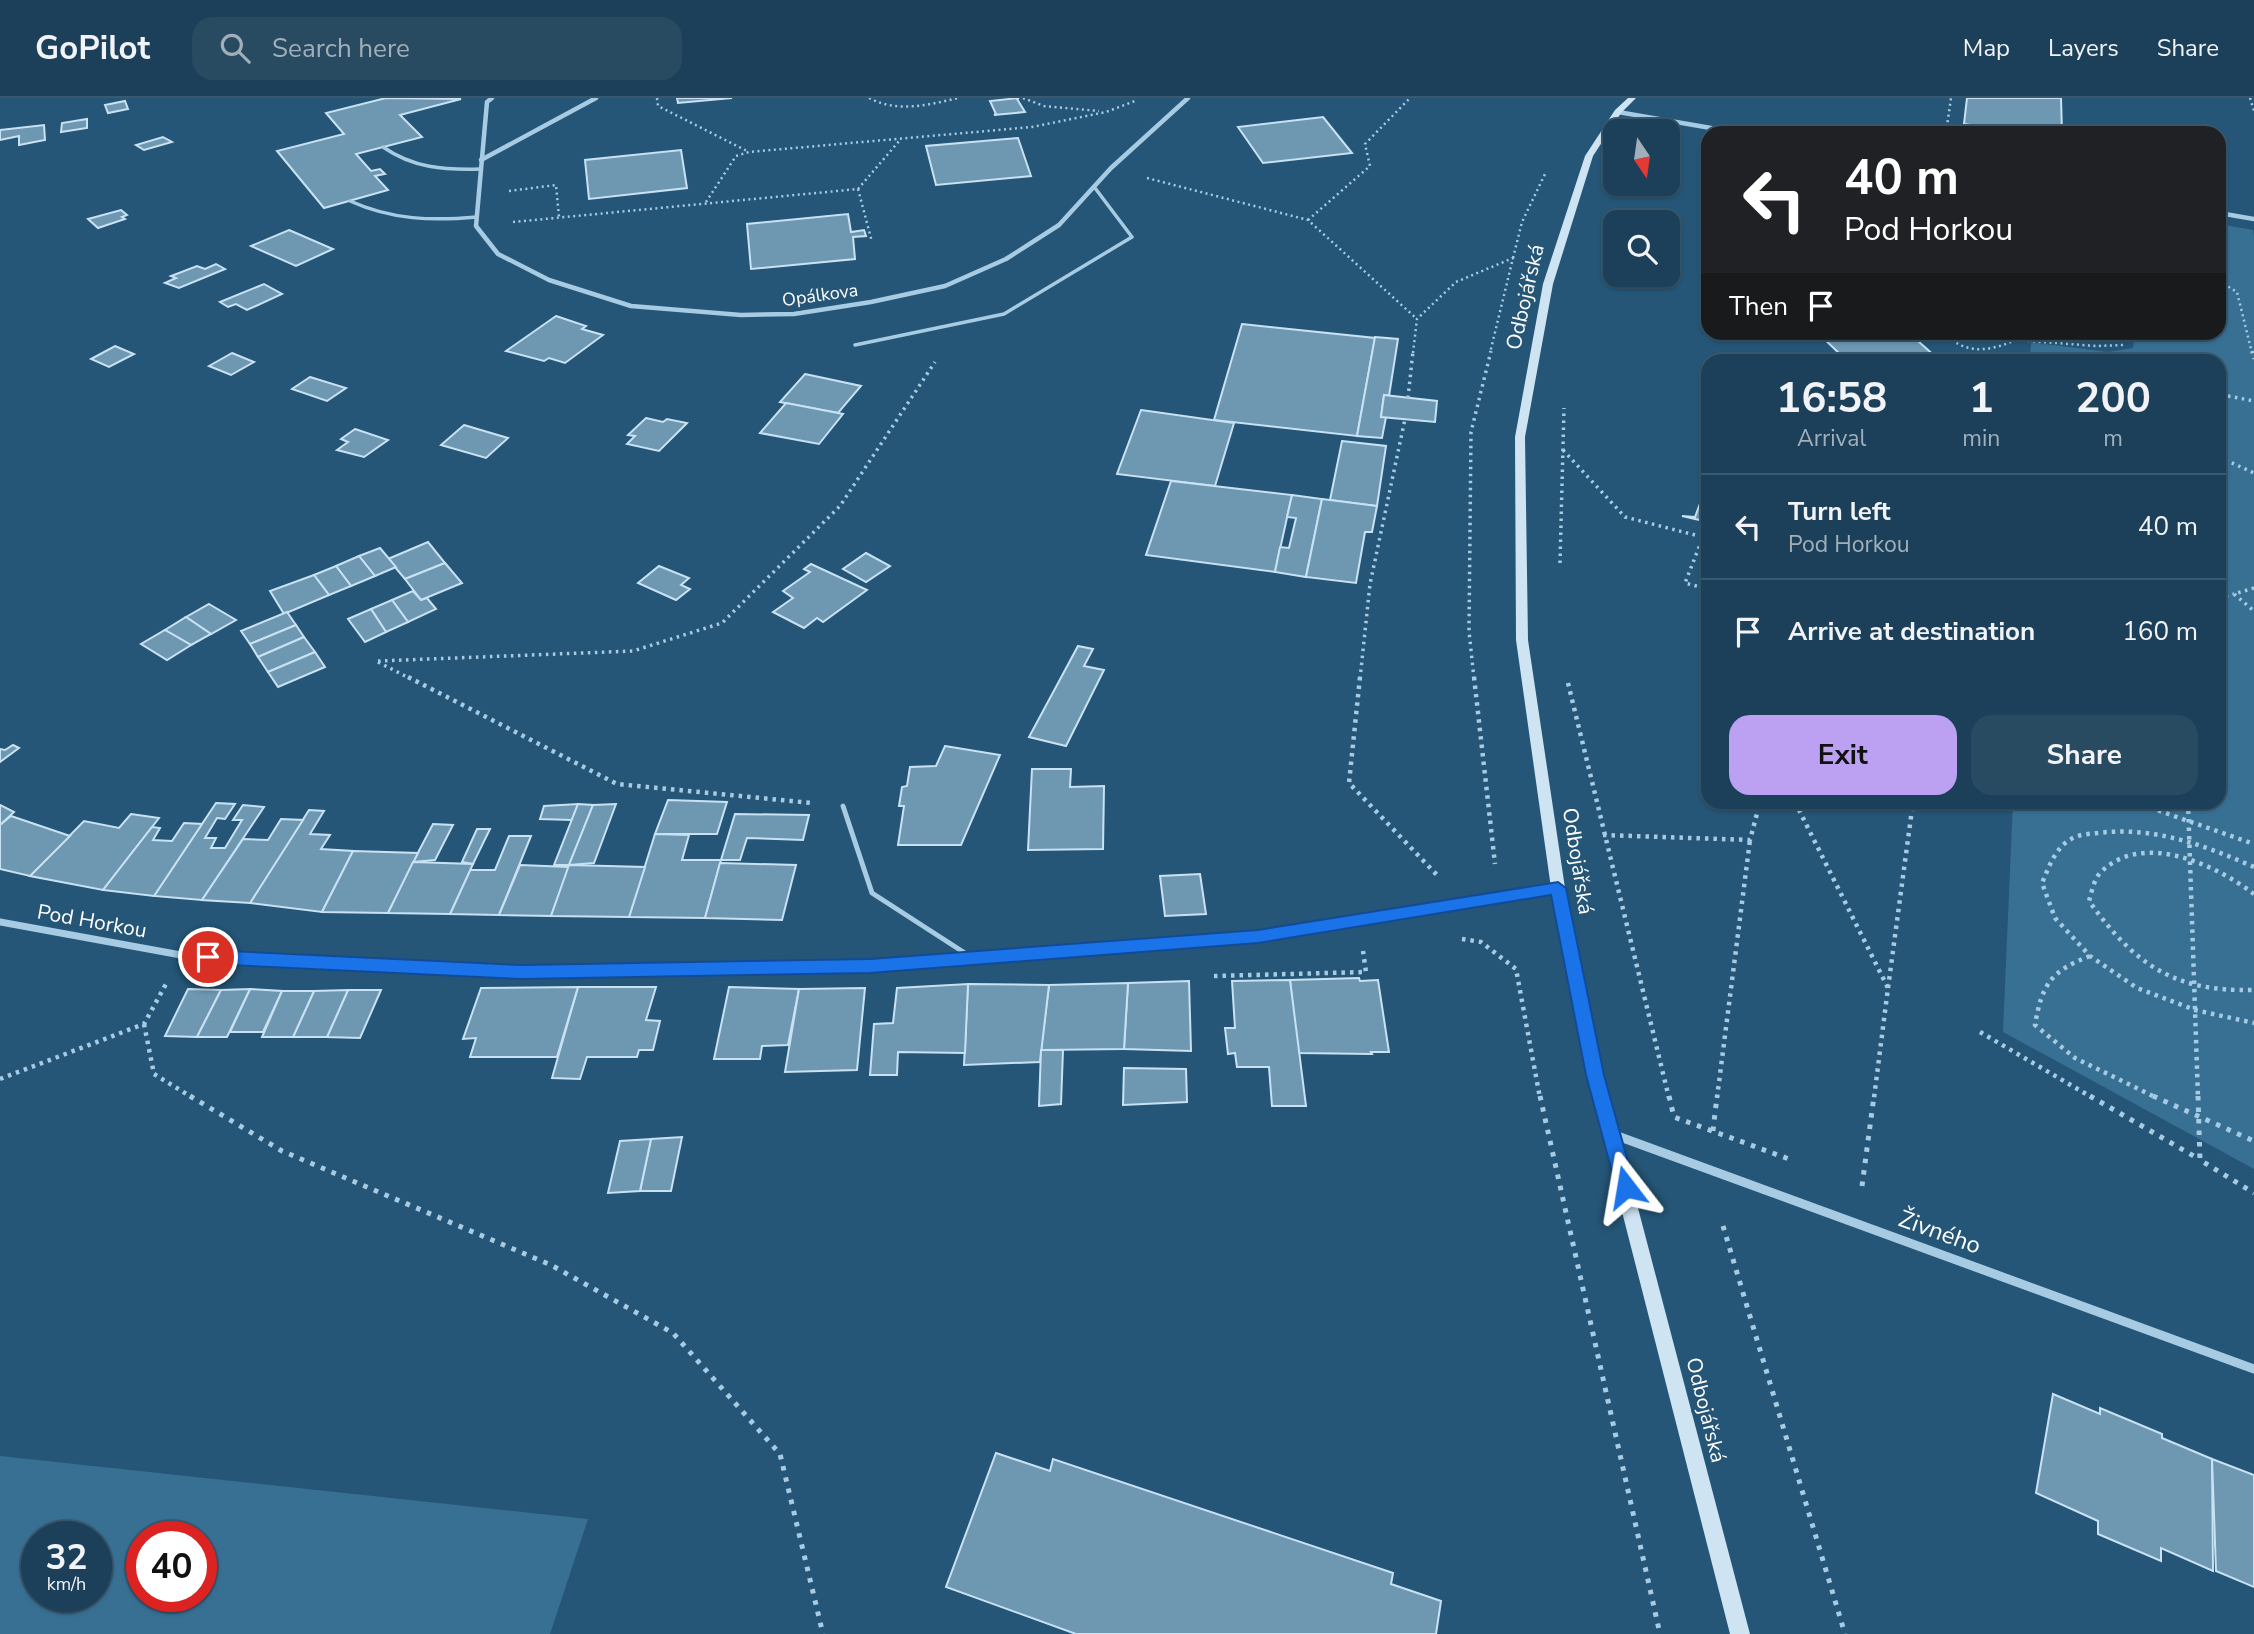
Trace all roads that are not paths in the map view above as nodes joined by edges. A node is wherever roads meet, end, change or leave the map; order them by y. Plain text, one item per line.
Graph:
1 (492, 98) edge
2 (596, 98) edge
3 (1188, 98) edge
4 (1632, 98) edge
5 (1619, 112) junction
6 (1701, 126) edge
7 (383, 147) dead end
8 (481, 160) junction
9 (480, 169) junction
10 (1095, 188) junction
11 (350, 201) dead end
12 (2226, 214) edge
13 (477, 217) junction
14 (2254, 219) edge
15 (855, 345) dead end
16 (843, 806) road end
17 (1558, 888) junction
18 (0, 922) edge
19 (971, 957) junction
20 (1612, 1134) junction
21 (2254, 1369) edge
22 (1740, 1634) edge

1 - 8 street
2 - 8 street
3 - 10 street, Opálkova
4 - 5 street, Odbojářská
5 - 6 street
5 - 17 street, Odbojářská
7 - 9 lane
8 - 9 street
9 - 13 street
10 - 13 street, Opálkova
10 - 15 lane
11 - 13 lane
12 - 14 street
16 - 19 lane
17 - 19 street, Pod Horkou
17 - 20 street, Odbojářská
18 - 19 street, Pod Horkou
20 - 21 street, Živného
20 - 22 street, Odbojářská

